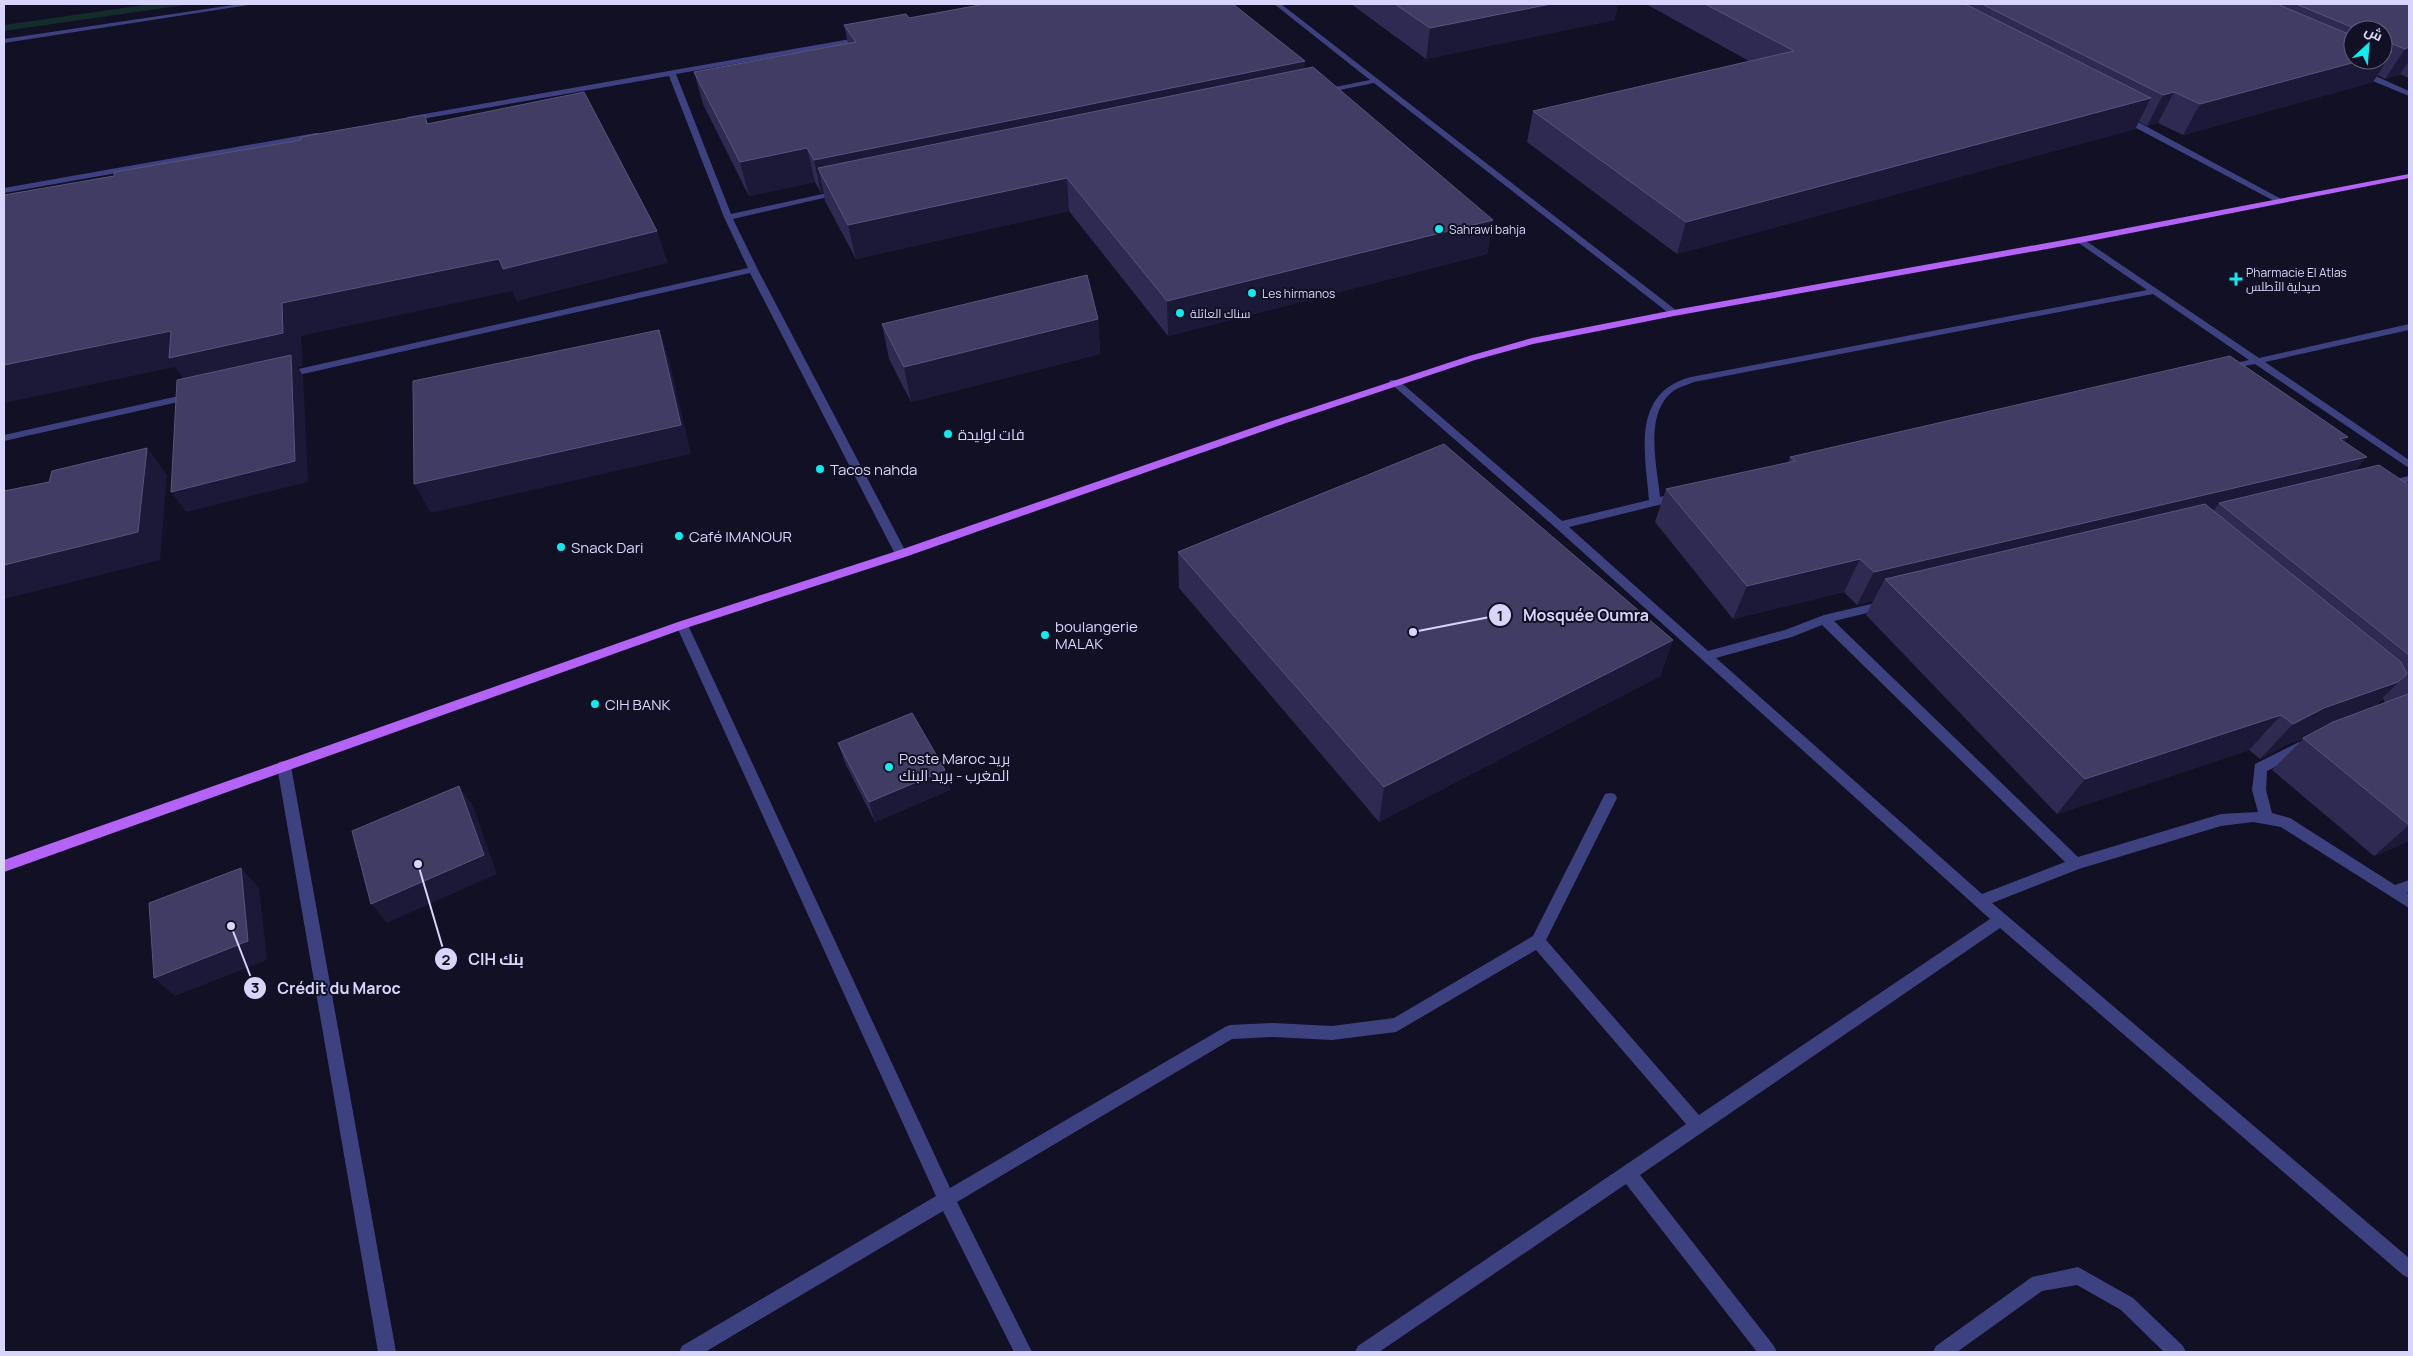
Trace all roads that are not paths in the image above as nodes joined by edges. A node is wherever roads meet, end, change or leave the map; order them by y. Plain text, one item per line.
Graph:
1 (252, 4) edge
2 (1277, 4) edge
3 (867, 38) edge
4 (4, 41) edge
5 (2356, 70) edge
6 (672, 73) junction
7 (1375, 81) junction
8 (1317, 93) edge
9 (2409, 94) edge
10 (2116, 114) edge
11 (397, 121) edge
12 (328, 133) edge
13 (2409, 176) edge
14 (4, 190) edge
15 (854, 191) edge
16 (2281, 201) junction
17 (728, 217) junction
18 (2080, 240) junction
19 (753, 270) junction
20 (2155, 291) junction
21 (1674, 313) junction
22 (2409, 327) edge
23 (2255, 361) junction
24 (2216, 370) edge
25 (276, 377) edge
26 (1394, 382) junction
27 (198, 394) edge
28 (4, 438) edge
29 (2409, 465) edge
30 (2409, 479) edge
31 (2371, 488) edge
32 (1694, 493) edge
33 (1655, 502) junction
34 (1560, 525) junction
35 (901, 554) junction
36 (1892, 603) edge
37 (1824, 619) junction
38 (682, 625) junction
39 (1704, 656) junction
40 (2321, 740) edge
41 (284, 766) junction
42 (1610, 798) dead end
43 (2266, 816) junction
44 (2076, 864) junction
45 (4, 866) edge
46 (2409, 886) edge
47 (2394, 892) junction
48 (1979, 902) junction
49 (2409, 902) edge
50 (2000, 920) junction
51 (1538, 941) junction
52 (1698, 1126) junction
53 (1628, 1173) junction
54 (947, 1200) junction
55 (2409, 1269) edge
56 (387, 1352) edge
57 (688, 1352) edge
58 (1023, 1352) edge
59 (1364, 1352) edge
60 (1768, 1352) edge
61 (1942, 1352) edge
62 (2177, 1352) edge

1 - 4 street
2 - 7 street
3 - 6 street
5 - 9 street
6 - 11 street
6 - 17 street
7 - 8 street
7 - 21 street
10 - 16 street
12 - 14 street
13 - 16 main road
15 - 17 street
16 - 18 main road
17 - 19 street
18 - 20 street
18 - 21 main road
19 - 25 street
19 - 35 street
20 - 23 street
20 - 33 street
21 - 26 main road
22 - 23 street
23 - 24 street
23 - 29 street
26 - 34 street
26 - 35 main road
27 - 28 street
30 - 31 street
32 - 33 street
33 - 34 street
34 - 39 street
35 - 38 main road
36 - 37 street
37 - 39 street
37 - 44 street
38 - 41 main road
38 - 54 street
39 - 48 street
40 - 43 street
41 - 45 main road
41 - 56 street
42 - 51 street
43 - 44 street
43 - 47 street
44 - 48 street
46 - 47 street
47 - 49 street
48 - 50 street
50 - 52 street
50 - 55 street
51 - 52 street
51 - 54 street
52 - 53 street
53 - 59 street
53 - 60 street
54 - 57 street
54 - 58 street
61 - 62 street

